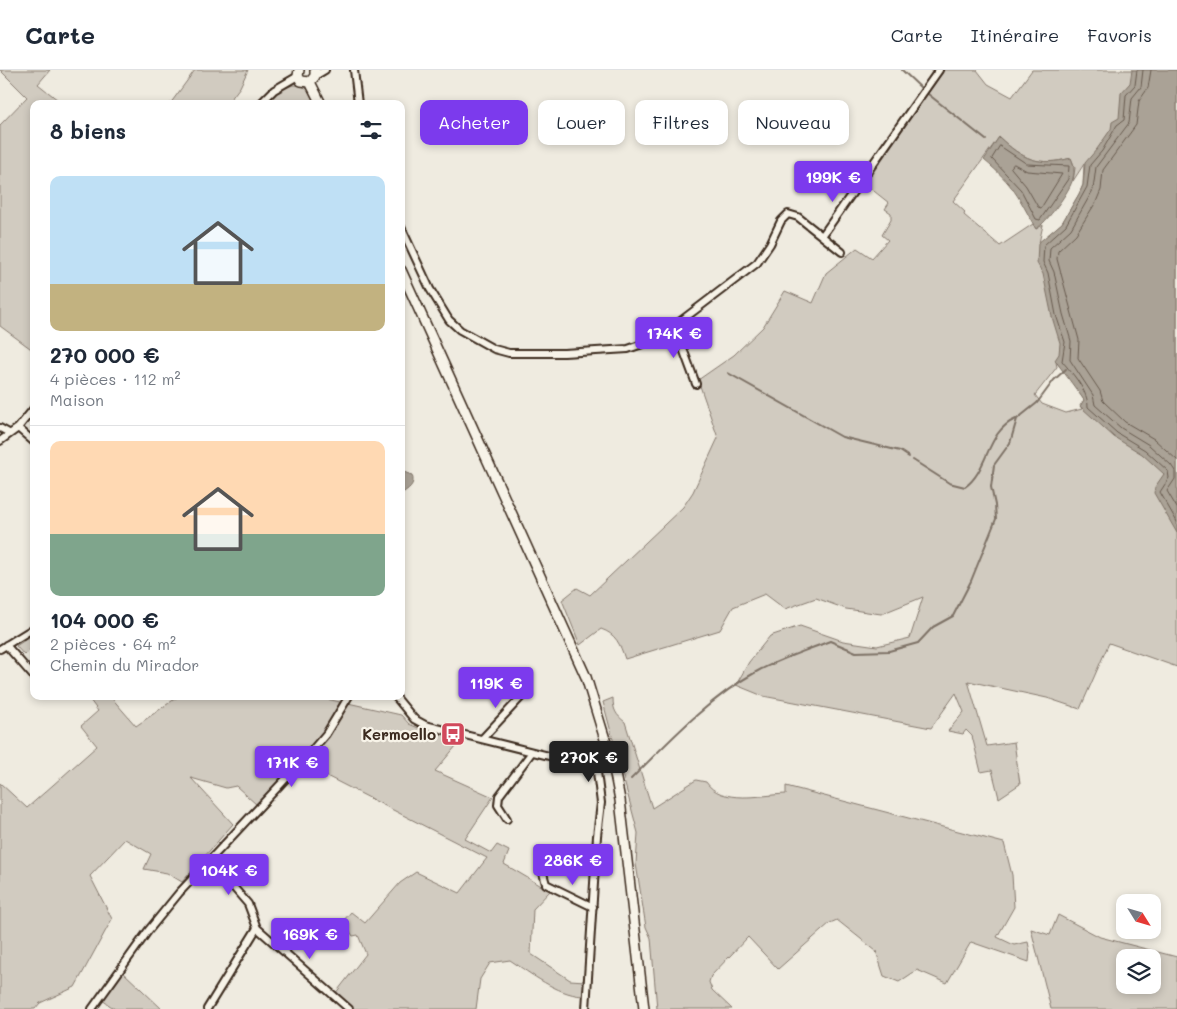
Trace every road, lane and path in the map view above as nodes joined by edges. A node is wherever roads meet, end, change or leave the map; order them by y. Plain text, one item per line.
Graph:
1 (325, 70) edge
2 (939, 70) edge
3 (353, 72) edge
4 (298, 73) edge
5 (314, 76) edge
6 (264, 100) edge
7 (320, 100) edge
8 (357, 100) edge
9 (405, 236) edge
10 (822, 236) junction
11 (842, 252) dead end
12 (405, 279) edge
13 (675, 327) junction
14 (696, 384) dead end
15 (30, 413) edge
16 (0, 428) edge
17 (18, 428) junction
18 (9, 433) junction
19 (30, 438) edge
20 (0, 441) edge
21 (30, 630) edge
22 (3, 647) edge
23 (30, 673) edge
24 (524, 694) dead end
25 (346, 700) edge
26 (398, 700) edge
27 (482, 738) junction
28 (532, 752) junction
29 (507, 819) dead end
30 (210, 860) junction
31 (543, 873) dead end
32 (594, 907) junction
33 (257, 928) junction
34 (92, 1009) edge
35 (207, 1009) edge
36 (349, 1009) edge
37 (586, 1009) edge
38 (644, 1009) edge

1 - 5 street
2 - 10 street
3 - 8 street
4 - 5 main road
4 - 6 street
5 - 7 main road
9 - 13 street
10 - 11 street
10 - 13 street
12 - 38 main road
13 - 14 street
15 - 17 street
16 - 18 street
17 - 18 street
17 - 19 street
18 - 20 street
21 - 22 street
22 - 23 street
24 - 27 street
25 - 30 street
26 - 27 street
27 - 28 street
28 - 29 street
28 - 32 street
30 - 33 street
30 - 34 street
31 - 32 street
32 - 37 street
33 - 35 street
33 - 36 street

